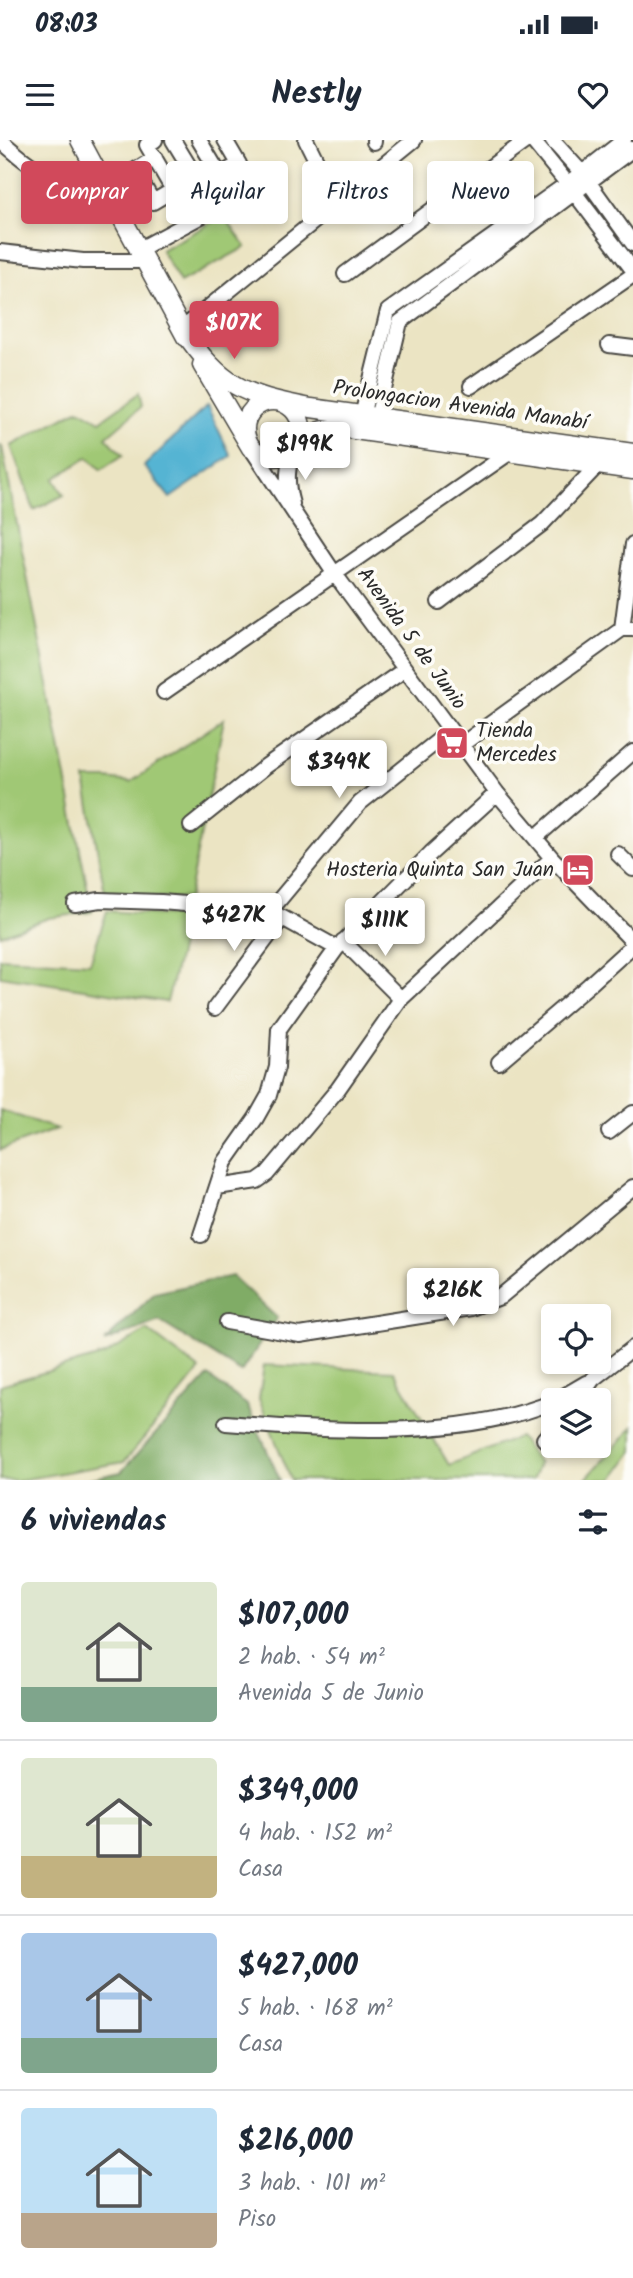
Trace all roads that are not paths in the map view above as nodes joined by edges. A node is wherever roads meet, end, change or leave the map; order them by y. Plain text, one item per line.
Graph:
1 (0, 140) edge
2 (80, 140) edge
3 (155, 140) edge
4 (173, 140) edge
5 (199, 140) edge
6 (225, 140) edge
7 (306, 140) edge
8 (414, 140) edge
9 (529, 140) edge
10 (552, 140) edge
11 (624, 140) edge
12 (633, 149) edge
13 (155, 158) junction
14 (26, 161) edge
15 (90, 161) edge
16 (150, 161) edge
17 (185, 161) edge
18 (212, 161) edge
19 (237, 161) edge
20 (316, 161) edge
21 (388, 161) edge
22 (166, 178) edge
23 (585, 178) junction
24 (571, 188) junction
25 (124, 224) edge
26 (190, 224) edge
27 (310, 224) edge
28 (633, 244) edge
29 (0, 252) edge
30 (141, 256) junction
31 (633, 272) edge
32 (345, 274) dead end
33 (182, 329) junction
34 (609, 345) dead end
35 (633, 348) edge
36 (471, 386) dead end
37 (278, 402) junction
38 (368, 424) junction
39 (249, 445) junction
40 (296, 445) junction
41 (509, 453) junction
42 (633, 453) edge
43 (599, 457) junction
44 (633, 470) edge
45 (295, 516) junction
46 (633, 544) edge
47 (334, 573) junction
48 (439, 602) dead end
49 (628, 629) edge
50 (404, 670) junction
51 (164, 692) dead end
52 (450, 731) junction
53 (461, 744) junction
54 (633, 752) edge
55 (497, 793) junction
56 (191, 826) dead end
57 (535, 838) junction
58 (618, 854) dead end
59 (552, 858) junction
60 (633, 869) edge
61 (75, 904) dead end
62 (276, 914) junction
63 (633, 943) edge
64 (340, 945) junction
65 (401, 999) junction
66 (215, 1008) dead end
67 (499, 1062) dead end
68 (633, 1113) edge
69 (609, 1132) dead end
70 (217, 1186) junction
71 (633, 1187) edge
72 (201, 1235) dead end
73 (227, 1322) dead end
74 (633, 1348) edge
75 (593, 1379) junction
76 (577, 1388) edge
77 (587, 1388) edge
78 (541, 1405) edge
79 (226, 1423) dead end

1 - 14 street
2 - 15 main road
3 - 13 street
4 - 17 street
5 - 18 street
6 - 19 street
7 - 20 street
8 - 21 street
9 - 24 street
9 - 32 street
10 - 23 street
11 - 23 street
12 - 23 street
13 - 16 street
13 - 22 street
23 - 24 street
23 - 28 street
24 - 31 street
24 - 38 street
25 - 30 main road
26 - 30 street
27 - 33 street
29 - 30 street
30 - 33 main road
31 - 36 street
33 - 37 main road, Prolongacion Avenida Manabí
33 - 39 main road
34 - 35 street
37 - 38 main road, Prolongacion Avenida Manabí
37 - 39 main road
37 - 40 main road
38 - 40 main road, Prolongacion Avenida Manabí
38 - 41 main road, Prolongacion Avenida Manabí
38 - 43 main road, Prolongacion Avenida Manabí
39 - 40 main road
39 - 45 street, Avenida 5 de Junio
40 - 45 street
41 - 43 main road, Prolongacion Avenida Manabí
41 - 47 street
42 - 43 main road, Prolongacion Avenida Manabí
43 - 44 main road, Prolongacion Avenida Manabí
43 - 48 street
45 - 47 street, Avenida 5 de Junio
46 - 49 street
47 - 50 street, Avenida 5 de Junio
47 - 51 street
49 - 53 street
50 - 52 street, Avenida 5 de Junio
50 - 56 street
52 - 53 street, Avenida 5 de Junio
52 - 62 street
53 - 55 street, Avenida 5 de Junio
54 - 57 street
55 - 57 street, Avenida 5 de Junio
55 - 64 street
57 - 59 street, Avenida 5 de Junio
58 - 60 street
59 - 63 street, Avenida 5 de Junio
59 - 65 street
61 - 62 street
62 - 64 street
62 - 66 street
63 - 67 street
64 - 65 street
64 - 70 street
65 - 70 street
68 - 69 street
70 - 72 street
71 - 73 street
74 - 75 street
75 - 76 street
75 - 77 street
78 - 79 street

